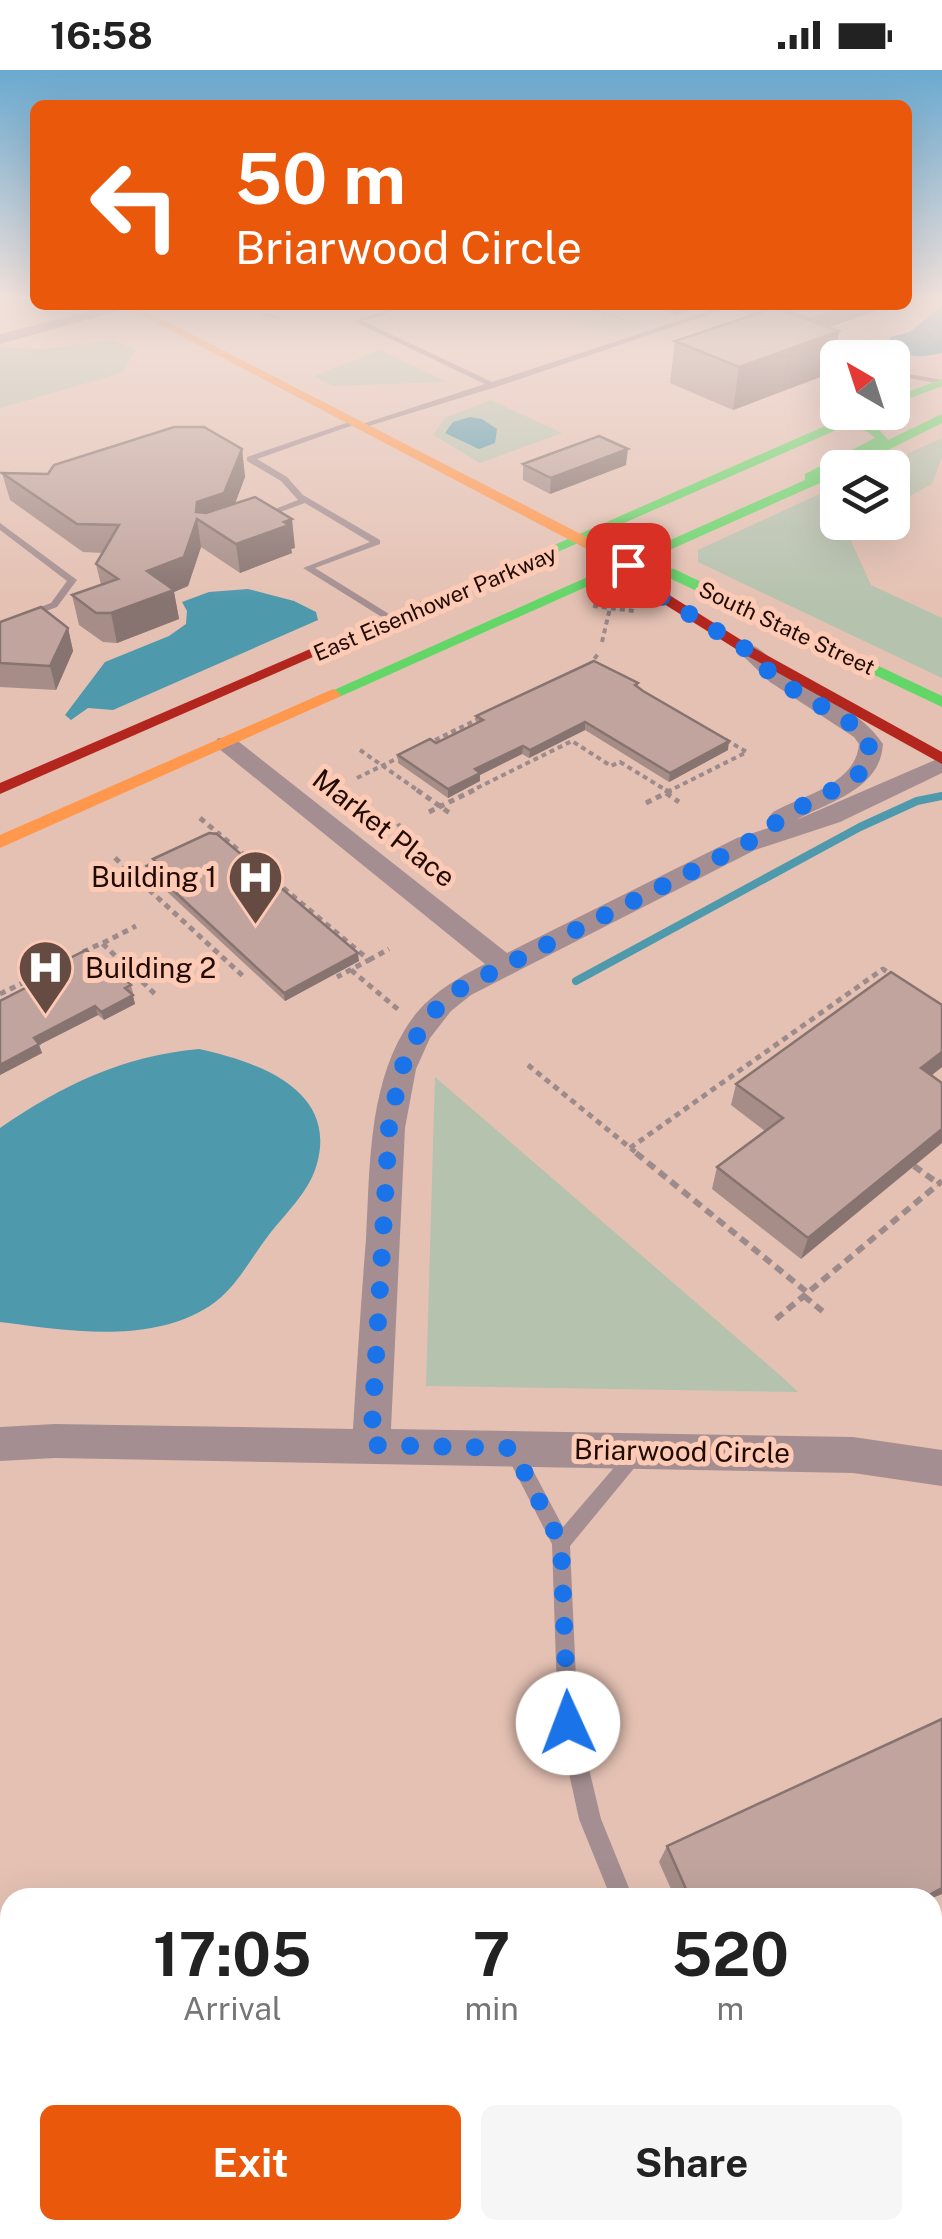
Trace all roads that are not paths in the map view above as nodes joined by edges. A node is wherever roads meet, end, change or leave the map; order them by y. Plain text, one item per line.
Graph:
1 (309, 399) edge
2 (443, 399) edge
3 (942, 418) edge
4 (359, 425) junction
5 (827, 430) edge
6 (873, 430) edge
7 (813, 436) junction
8 (233, 449) edge
9 (878, 450) edge
10 (250, 459) junction
11 (820, 478) edge
12 (306, 500) junction
13 (256, 518) edge
14 (0, 526) edge
15 (580, 540) junction
16 (688, 540) junction
17 (628, 565) junction
18 (497, 577) junction
19 (393, 621) junction
20 (0, 625) edge
21 (749, 651) junction
22 (341, 692) junction
23 (932, 697) edge
24 (300, 711) junction
25 (942, 714) edge
26 (119, 738) junction
27 (226, 743) junction
28 (942, 761) edge
29 (46, 770) junction
30 (0, 789) edge
31 (0, 800) edge
32 (0, 831) edge
33 (0, 842) edge
34 (746, 844) junction
35 (504, 964) junction
36 (0, 1444) edge
37 (371, 1445) junction
38 (512, 1448) junction
39 (642, 1449) junction
40 (942, 1468) edge
41 (561, 1544) junction
42 (618, 1888) edge

1 - 4 main road, South State Street
2 - 4 lane
3 - 9 main road, East Eisenhower Parkway
4 - 10 lane
4 - 15 main road, South State Street
5 - 7 main road, East Eisenhower Parkway
6 - 16 main road
7 - 15 main road, East Eisenhower Parkway
7 - 17 main road
8 - 10 lane
10 - 12 lane
11 - 16 main road, East Eisenhower Parkway
12 - 13 lane
12 - 19 lane
14 - 20 lane
15 - 17 main road, South State Street
15 - 18 main road, East Eisenhower Parkway
15 - 22 main road
16 - 17 main road, East Eisenhower Parkway
17 - 21 main road, South State Street
17 - 22 main road, East Eisenhower Parkway
17 - 23 main road, South State Street
18 - 19 main road, East Eisenhower Parkway
18 - 24 main road
19 - 26 main road, East Eisenhower Parkway
21 - 28 main road, South State Street
21 - 34 street
22 - 24 main road, East Eisenhower Parkway
23 - 25 main road
24 - 27 main road, East Eisenhower Parkway
26 - 29 main road, East Eisenhower Parkway
26 - 32 main road
27 - 33 main road, East Eisenhower Parkway
27 - 35 street, Market Place
28 - 34 street
29 - 30 main road, East Eisenhower Parkway
29 - 31 main road
34 - 35 street
35 - 37 street
36 - 37 street, Briarwood Circle
37 - 38 street, Briarwood Circle
38 - 39 street, Briarwood Circle
38 - 41 lane
39 - 40 street, Briarwood Circle
39 - 41 lane
41 - 42 lane

